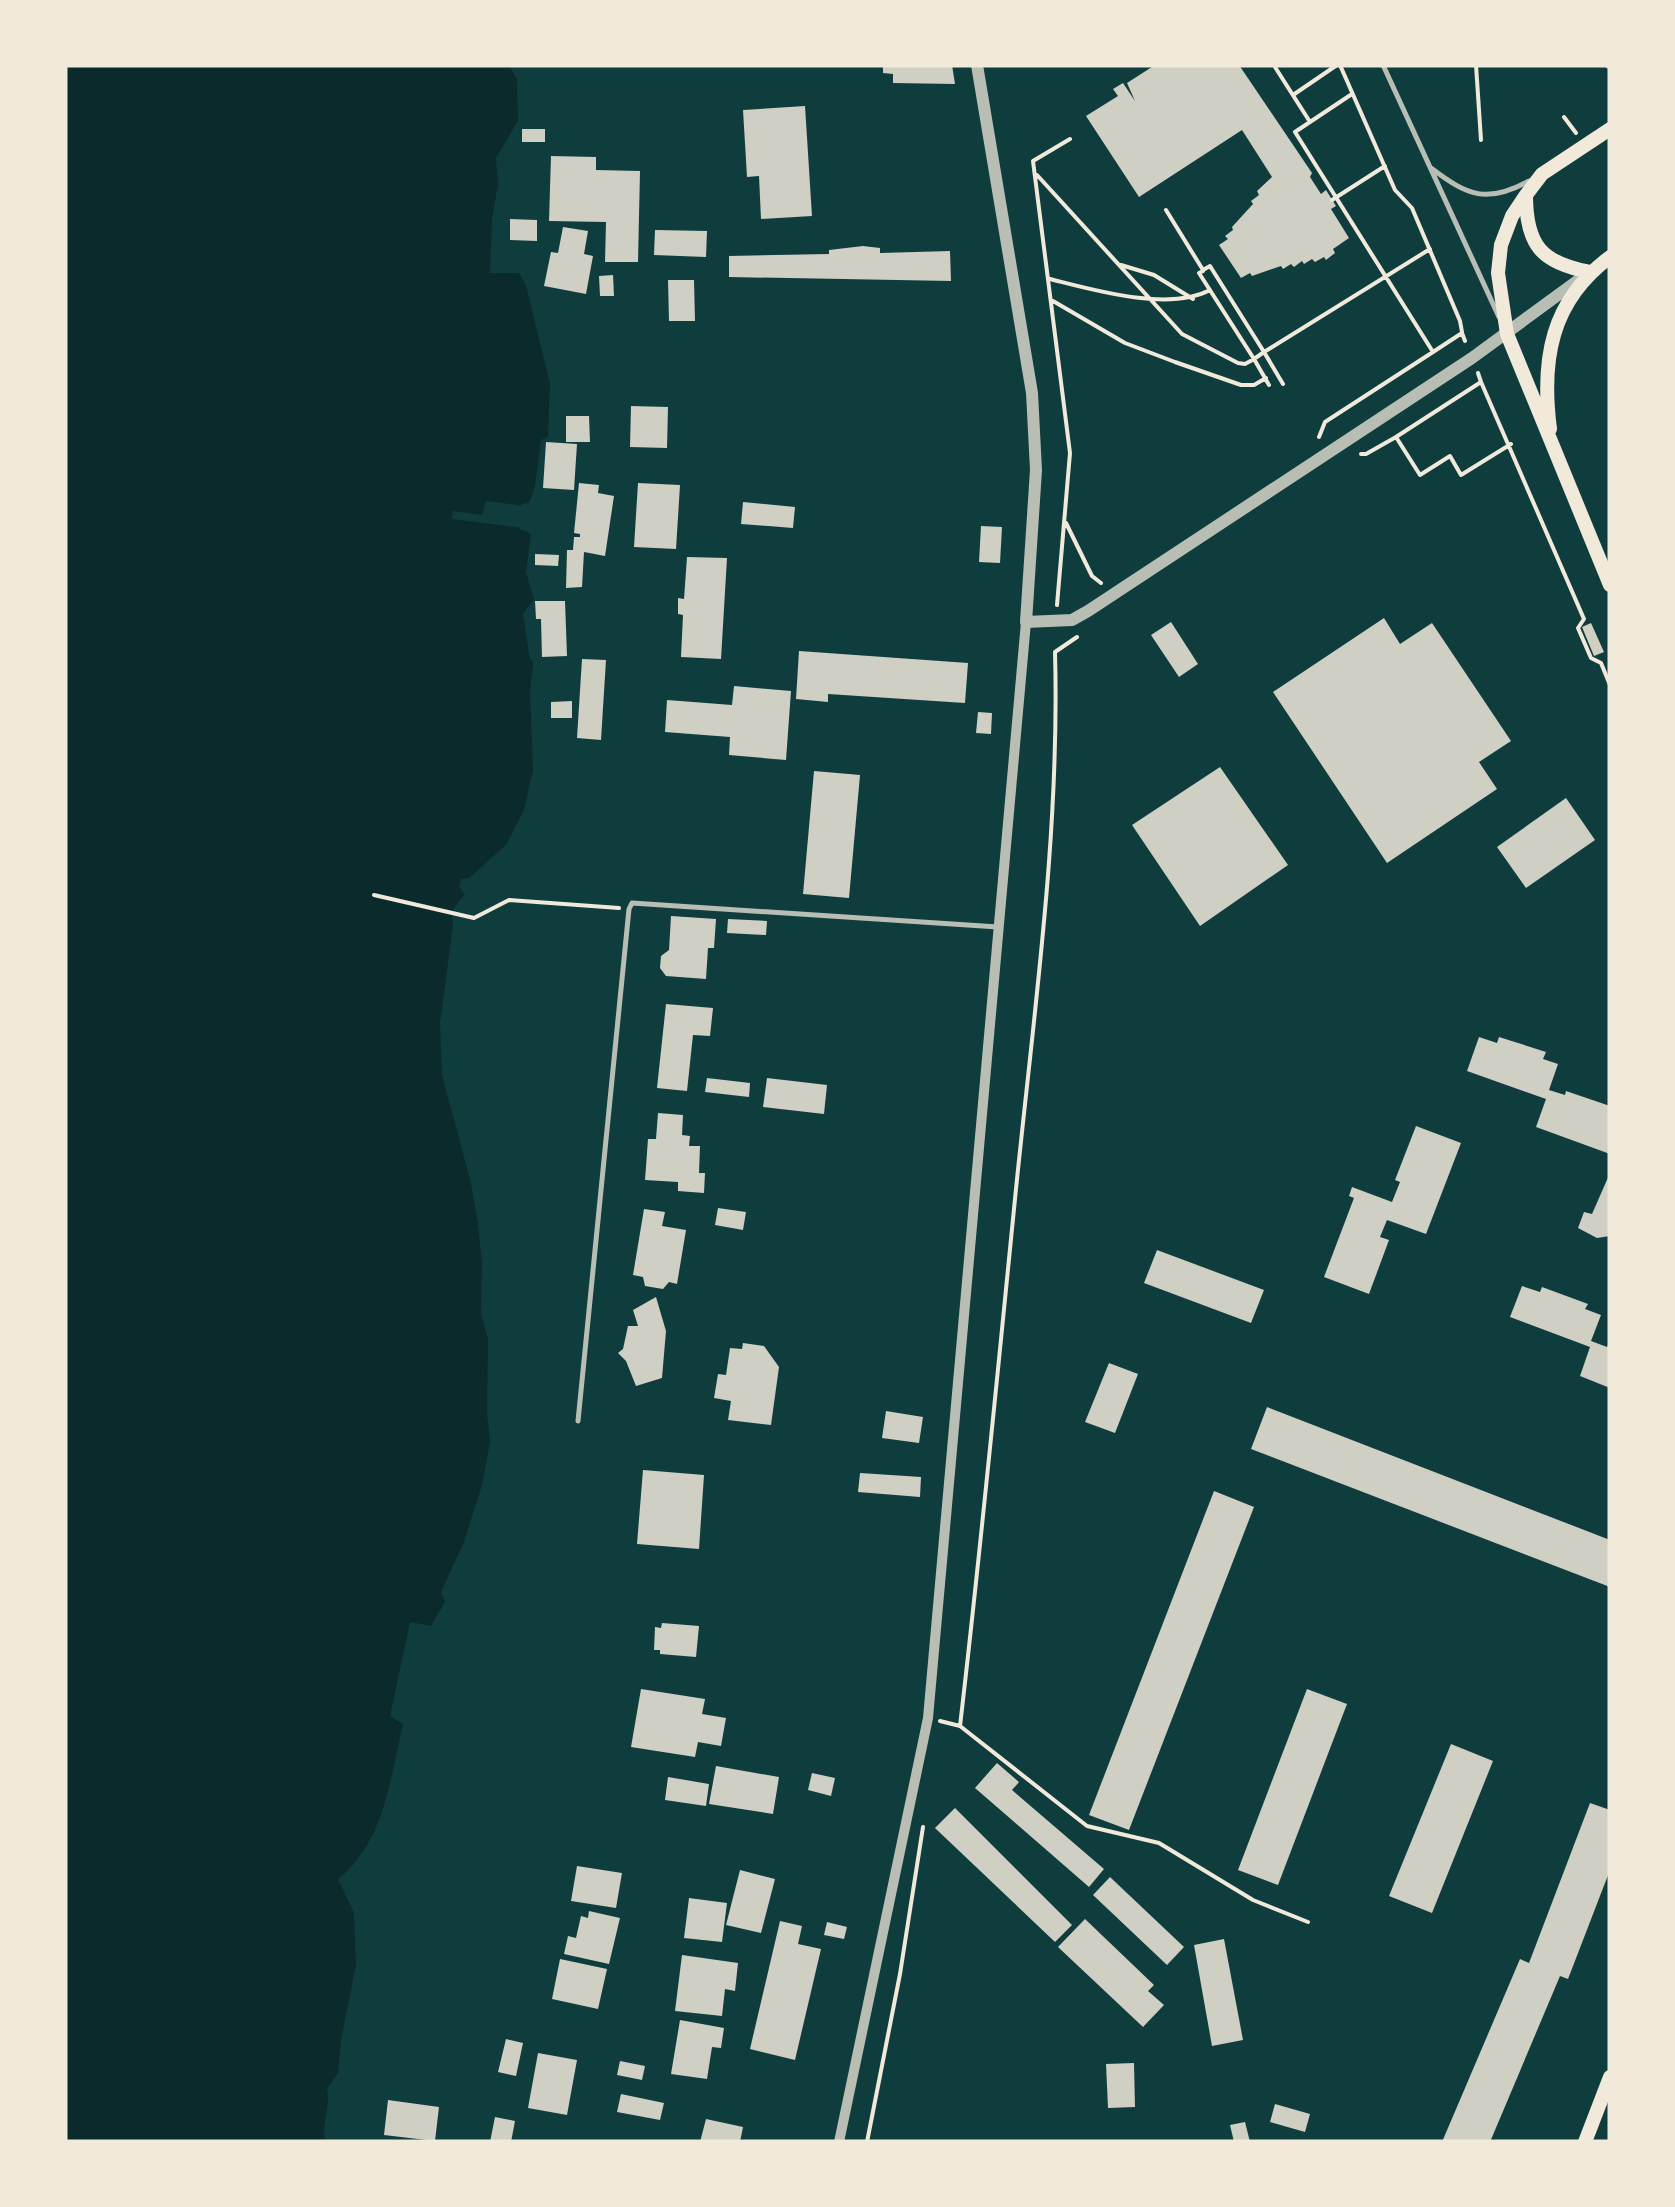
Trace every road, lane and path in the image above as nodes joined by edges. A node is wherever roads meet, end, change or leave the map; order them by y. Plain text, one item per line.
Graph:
1 (978, 65) edge
2 (1338, 65) edge
3 (1383, 65) edge
4 (1476, 65) edge
5 (1275, 68) dead end
6 (1352, 94) junction
7 (1293, 96) junction
8 (1564, 117) dead end
9 (1310, 122) junction
10 (1610, 129) edge
11 (1576, 133) dead end
12 (1070, 139) dead end
13 (1481, 140) dead end
14 (1384, 166) junction
15 (1429, 166) junction
16 (1034, 172) junction
17 (1542, 174) junction
18 (1526, 195) junction
19 (1334, 199) junction
20 (1166, 210) dead end
21 (1430, 249) junction
22 (1610, 257) edge
23 (1117, 263) junction
24 (1203, 270) junction
25 (1590, 272) junction
26 (1386, 276) junction
27 (1050, 280) junction
28 (1210, 290) junction
29 (1147, 296) junction
30 (1194, 299) junction
31 (1053, 301) junction
32 (1462, 334) junction
33 (1506, 334) junction
34 (1467, 346) dead end
35 (1264, 352) junction
36 (1254, 359) junction
37 (1477, 371) dead end
38 (1481, 382) junction
39 (1283, 384) dead end
40 (1396, 437) junction
41 (1510, 444) junction
42 (1553, 449) junction
43 (1355, 453) dead end
44 (1064, 518) junction
45 (1103, 585) dead end
46 (1610, 585) edge
47 (1026, 622) junction
48 (1056, 622) junction
49 (1084, 633) dead end
50 (1055, 652) junction
51 (1610, 685) edge
52 (374, 896) dead end
53 (628, 909) junction
54 (998, 927) junction
55 (578, 1421) dead end
56 (928, 1718) junction
57 (960, 1726) junction
58 (924, 1820) dead end
59 (1308, 1922) dead end
60 (1610, 2077) edge
61 (839, 2142) edge
62 (867, 2142) edge
63 (1584, 2142) edge

1 - 47 street
2 - 6 path
2 - 7 path
3 - 15 lane
4 - 13 path
5 - 7 path
6 - 9 path
6 - 14 path
7 - 9 path
8 - 11 path
9 - 19 path
10 - 17 main road
12 - 16 path
14 - 19 path
14 - 21 path
15 - 17 lane
15 - 33 lane
16 - 23 path
16 - 27 path
17 - 18 main road
18 - 25 main road
18 - 33 main road
19 - 26 path
20 - 24 path
21 - 26 path
21 - 32 path
22 - 25 main road
23 - 29 path
23 - 30 path
24 - 28 path
24 - 35 path
25 - 33 street
25 - 42 main road
26 - 32 path
26 - 35 path
27 - 29 path
27 - 31 path
28 - 30 path
28 - 36 path
29 - 30 path
29 - 36 path
31 - 36 path
31 - 44 path
32 - 34 path
33 - 42 main road
33 - 48 street
35 - 36 path
35 - 39 path
37 - 38 path
38 - 40 path
38 - 41 path
40 - 41 path
40 - 43 path
41 - 51 path
42 - 46 main road
44 - 45 path
44 - 48 path
47 - 48 street
47 - 54 street
48 - 50 path
49 - 50 path
50 - 57 path
52 - 53 path
53 - 54 lane
53 - 55 lane
54 - 56 street
56 - 57 path
56 - 61 street
57 - 59 path
58 - 62 path
60 - 63 main road

